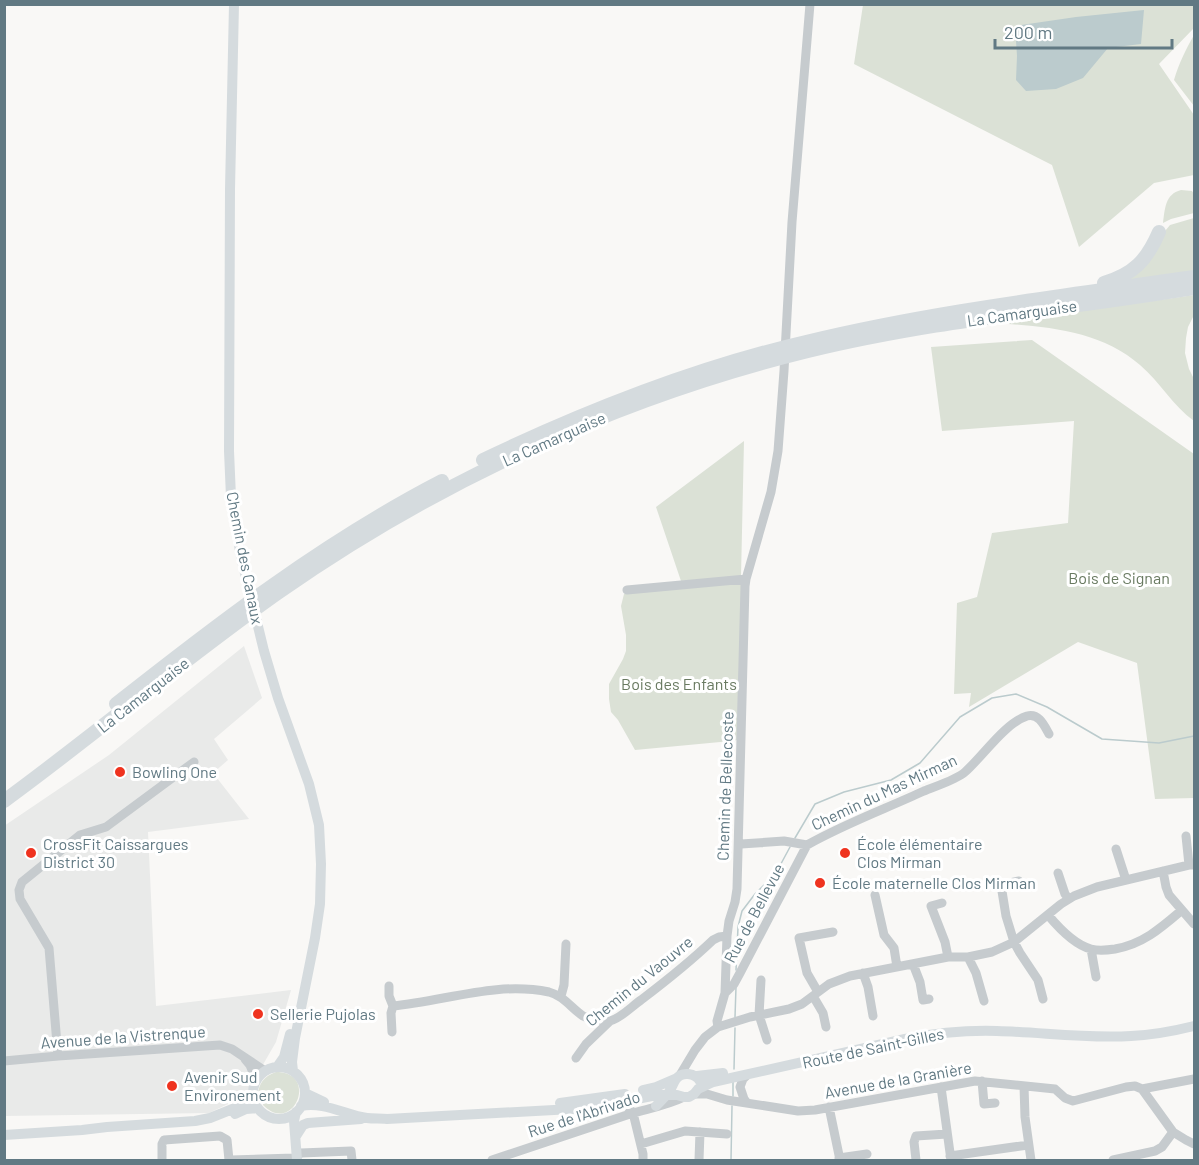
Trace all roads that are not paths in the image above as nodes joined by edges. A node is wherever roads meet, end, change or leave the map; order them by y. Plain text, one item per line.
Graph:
1 (234, 4) edge
2 (810, 4) edge
3 (1159, 232) dead end
4 (1194, 277) edge
5 (1194, 288) edge
6 (972, 309) junction
7 (935, 329) dead end
8 (878, 336) junction
9 (746, 579) junction
10 (627, 590) dead end
11 (1049, 734) dead end
12 (194, 762) dead end
13 (4, 789) edge
14 (4, 801) edge
15 (1186, 836) dead end
16 (807, 845) junction
17 (739, 846) junction
18 (1116, 849) dead end
19 (1192, 865) edge
20 (1163, 871) junction
21 (1058, 873) dead end
22 (1126, 880) junction
23 (1019, 881) dead end
24 (875, 895) dead end
25 (1069, 899) junction
26 (942, 903) dead end
27 (1182, 910) junction
28 (1048, 915) junction
29 (1194, 924) edge
30 (833, 932) dead end
31 (727, 936) junction
32 (1014, 942) junction
33 (566, 944) dead end
34 (1091, 949) junction
35 (948, 957) junction
36 (968, 957) junction
37 (913, 964) junction
38 (897, 967) junction
39 (863, 973) junction
40 (1096, 976) dead end
41 (761, 980) dead end
42 (389, 986) dead end
43 (725, 993) junction
44 (303, 994) junction
45 (816, 994) junction
46 (561, 996) junction
47 (929, 999) dead end
48 (1043, 999) dead end
49 (984, 1001) dead end
50 (393, 1006) junction
51 (759, 1015) junction
52 (873, 1016) dead end
53 (610, 1021) junction
54 (1193, 1022) edge
55 (718, 1027) junction
56 (826, 1027) dead end
57 (392, 1032) dead end
58 (767, 1040) dead end
59 (695, 1050) junction
60 (242, 1054) junction
61 (58, 1056) junction
62 (576, 1058) dead end
63 (4, 1062) edge
64 (277, 1067) junction
65 (265, 1071) junction
66 (293, 1071) junction
67 (747, 1075) junction
68 (677, 1078) junction
69 (1194, 1079) edge
70 (256, 1080) junction
71 (982, 1081) junction
72 (1024, 1086) junction
73 (691, 1087) junction
74 (941, 1087) junction
75 (1142, 1089) junction
76 (253, 1093) junction
77 (305, 1093) junction
78 (720, 1097) junction
79 (623, 1101) junction
80 (747, 1103) junction
81 (995, 1103) dead end
82 (656, 1106) junction
83 (829, 1107) junction
84 (258, 1108) junction
85 (298, 1109) junction
86 (633, 1113) junction
87 (368, 1118) junction
88 (278, 1119) junction
89 (82, 1130) junction
90 (700, 1132) junction
91 (1173, 1132) junction
92 (727, 1134) dead end
93 (947, 1134) junction
94 (4, 1135) edge
95 (296, 1138) junction
96 (641, 1144) junction
97 (1194, 1144) edge
98 (1028, 1145) junction
99 (867, 1154) dead end
100 (298, 1156) edge
101 (1156, 1156) edge
102 (950, 1158) edge
103 (840, 1159) edge
104 (495, 1160) edge
105 (162, 1161) edge
106 (230, 1161) edge
107 (352, 1161) edge
108 (643, 1161) edge
109 (699, 1161) edge
110 (916, 1161) edge
111 (1031, 1161) edge
112 (1113, 1161) edge

1 - 44 main road, Chemin des Canaux
2 - 9 street, Chemin de Bellecoste
3 - 6 highway
4 - 6 highway, La Camarguaise
5 - 8 highway, La Camarguaise
6 - 13 highway, La Camarguaise
7 - 8 highway
8 - 14 highway, La Camarguaise
9 - 10 street
9 - 17 street, Chemin de Bellecoste
11 - 16 street, Chemin du Mas Mirman
12 - 61 street
15 - 19 street
16 - 17 street, Chemin du Mas Mirman
16 - 43 street, Rue de Bellevue
17 - 31 street, Chemin de Bellecoste
18 - 22 street
19 - 20 street
20 - 22 street
20 - 27 street
21 - 25 street
22 - 25 street
23 - 32 street
24 - 38 street
25 - 28 street
26 - 35 street
27 - 29 street
27 - 34 street
28 - 32 street
28 - 34 street
30 - 45 street
31 - 43 street, Chemin de Bellecoste
31 - 53 street, Chemin du Vaouvre
32 - 36 street
32 - 48 street
33 - 46 street
34 - 40 street
35 - 36 street
35 - 37 street
36 - 49 street
37 - 38 street
37 - 47 street
38 - 39 street
39 - 45 street
39 - 52 street
41 - 51 street
42 - 50 street
43 - 55 street, Chemin de Bellecoste
44 - 64 main road, Chemin des Canaux
44 - 66 main road, Chemin des Canaux
45 - 51 street
45 - 56 street
46 - 50 street
46 - 53 street
50 - 57 street
51 - 55 street
51 - 58 street
53 - 62 street, Chemin du Vaouvre
54 - 67 main road, Route de Saint-Gilles
54 - 73 main road, Route de Saint-Gilles
55 - 59 street
59 - 68 street
59 - 73 street
60 - 61 street, Avenue de la Vistrenque
60 - 65 street, Avenue de la Vistrenque
60 - 70 street
61 - 63 street, Avenue de la Vistrenque
64 - 65 main road
64 - 66 main road
65 - 70 main road
66 - 77 main road
67 - 73 main road, Route de Saint-Gilles
67 - 80 street
68 - 73 main road
68 - 73 main road
68 - 77 main road
69 - 75 street, Avenue de la Granière
70 - 76 main road
71 - 72 street, Avenue de la Granière
71 - 74 street, Avenue de la Granière
71 - 81 street
72 - 75 street, Avenue de la Granière
72 - 98 street
73 - 78 street
73 - 78 street, Avenue de la Granière
73 - 79 main road, Route de Saint-Gilles
73 - 82 main road
73 - 82 street, Rue de l'Abrivado
74 - 83 street, Avenue de la Granière
74 - 93 street
75 - 91 street
76 - 84 main road
76 - 89 main road
77 - 85 main road
78 - 80 street, Avenue de la Granière
79 - 86 street
79 - 87 main road, Route de Saint-Gilles
80 - 83 street, Avenue de la Granière
82 - 86 street, Rue de l'Abrivado
83 - 103 street
84 - 88 main road
84 - 89 main road
85 - 87 main road, Route de Saint-Gilles
85 - 88 main road
85 - 95 main road
86 - 96 street
86 - 104 street, Rue de l'Abrivado
87 - 95 main road
88 - 95 main road
89 - 94 main road
90 - 92 street
90 - 96 street
90 - 109 street
91 - 97 street
91 - 101 street
93 - 102 street
93 - 110 street
95 - 100 main road
96 - 108 street
98 - 102 street
98 - 111 street
99 - 103 street
100 - 106 street
100 - 107 street
101 - 112 street
105 - 106 street

